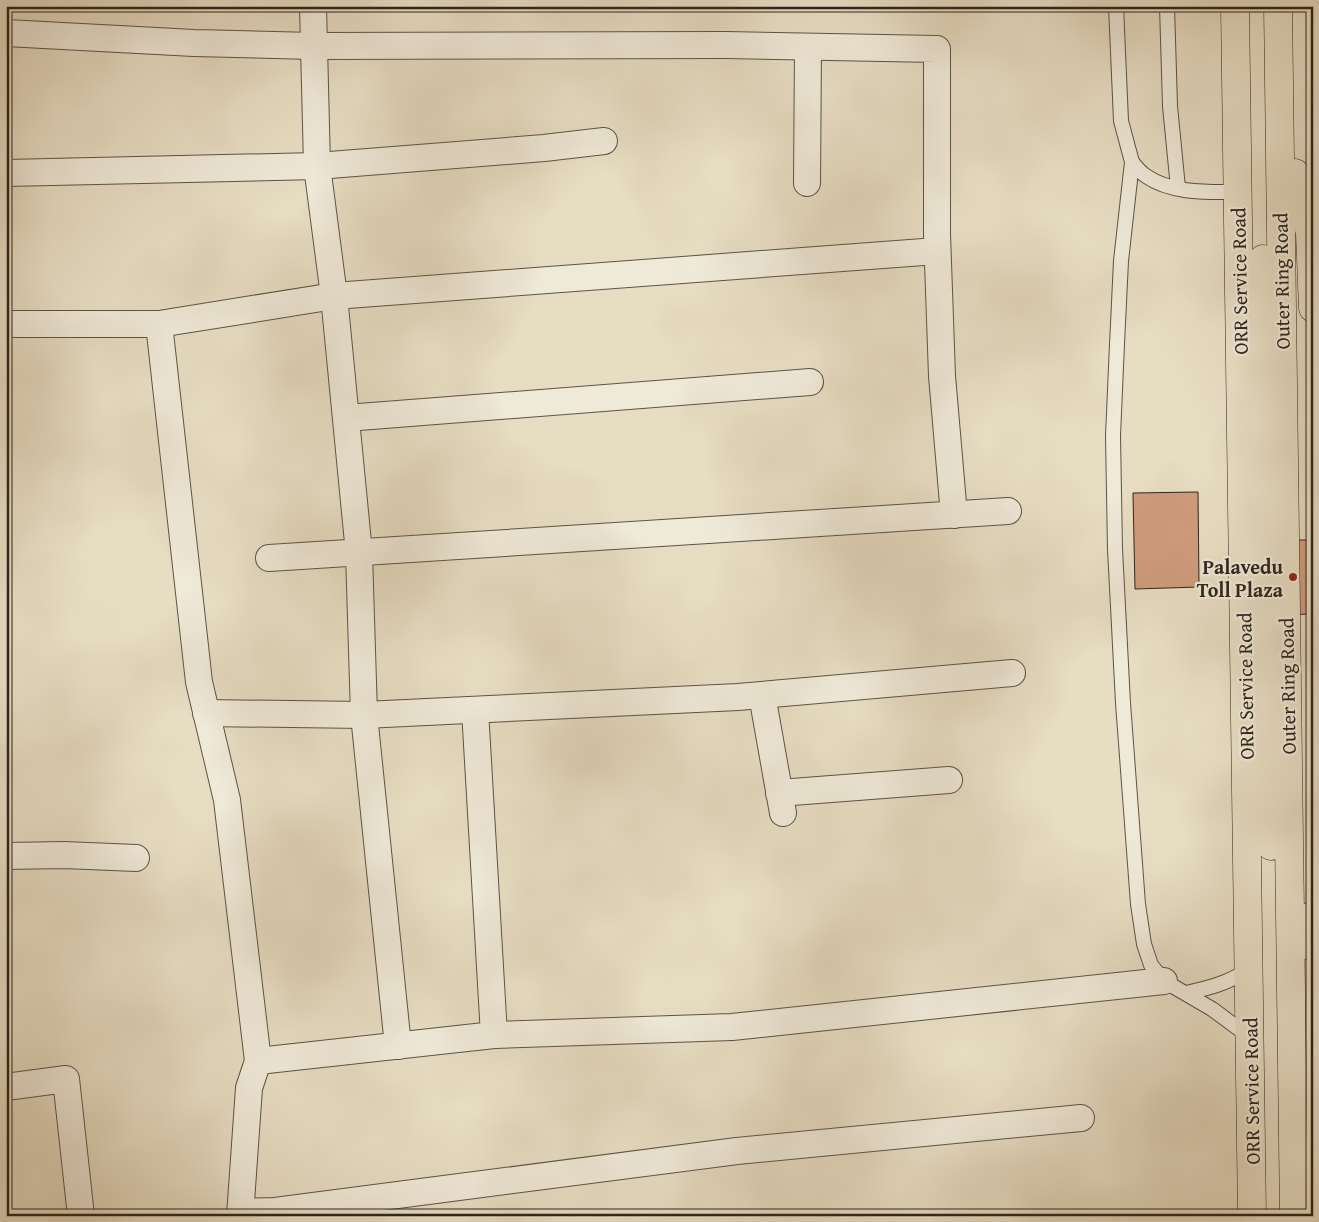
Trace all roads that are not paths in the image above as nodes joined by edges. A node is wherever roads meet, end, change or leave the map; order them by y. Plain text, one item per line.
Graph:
1 (312, 6) edge
2 (1116, 6) edge
3 (1167, 6) edge
4 (1235, 6) edge
5 (1278, 6) edge
6 (6, 33) edge
7 (314, 46) junction
8 (808, 47) junction
9 (1279, 62) junction
10 (604, 141) dead end
11 (1132, 162) junction
12 (317, 166) junction
13 (6, 173) edge
14 (1295, 173) junction
15 (808, 183) dead end
16 (1178, 188) junction
17 (1238, 192) junction
18 (937, 251) junction
19 (1312, 280) edge
20 (334, 296) junction
21 (1313, 308) edge
22 (6, 324) edge
23 (159, 324) junction
24 (810, 382) dead end
25 (346, 418) junction
26 (1008, 511) dead end
27 (954, 515) junction
28 (359, 553) junction
29 (269, 558) dead end
30 (1012, 673) dead end
31 (762, 695) junction
32 (475, 710) junction
33 (206, 713) junction
34 (364, 715) junction
35 (949, 780) dead end
36 (6, 856) edge
37 (136, 858) dead end
38 (1313, 915) edge
39 (1305, 946) junction
40 (1249, 969) junction
41 (1175, 987) junction
42 (1292, 1032) junction
43 (494, 1035) junction
44 (1250, 1038) junction
45 (398, 1046) junction
46 (258, 1061) junction
47 (1302, 1068) edge
48 (6, 1087) edge
49 (1081, 1118) dead end
50 (240, 1214) edge
51 (81, 1216) edge
52 (1252, 1216) edge
53 (1294, 1216) edge

1 - 7 street
2 - 11 lane
3 - 16 lane
4 - 17 main road, ORR Service Road
5 - 9 main road, Outer Ring Road
6 - 7 street
7 - 8 street
7 - 12 street
8 - 15 street
8 - 18 street
9 - 14 main road
9 - 42 main road, Outer Ring Road
10 - 12 street
11 - 16 lane
11 - 41 lane
12 - 13 street
12 - 20 street
14 - 19 main road
14 - 39 main road
16 - 17 lane
17 - 40 main road, ORR Service Road
18 - 20 street
18 - 27 street
19 - 21 main road
20 - 23 street
20 - 25 street
22 - 23 street
23 - 33 street
24 - 25 street
25 - 28 street
26 - 27 street
27 - 28 street
28 - 29 street
28 - 34 street
30 - 31 street
31 - 32 street
31 - 35 street
32 - 34 street
32 - 43 street
33 - 34 street
33 - 46 street
34 - 45 street
36 - 37 street
38 - 39 main road
39 - 42 main road
40 - 41 lane
40 - 44 main road, ORR Service Road
41 - 43 street
41 - 44 lane
42 - 47 main road, Outer Ring Road
43 - 45 street
44 - 52 main road, ORR Service Road
45 - 46 street
46 - 50 street
47 - 53 main road, Outer Ring Road
48 - 51 street
49 - 50 street

